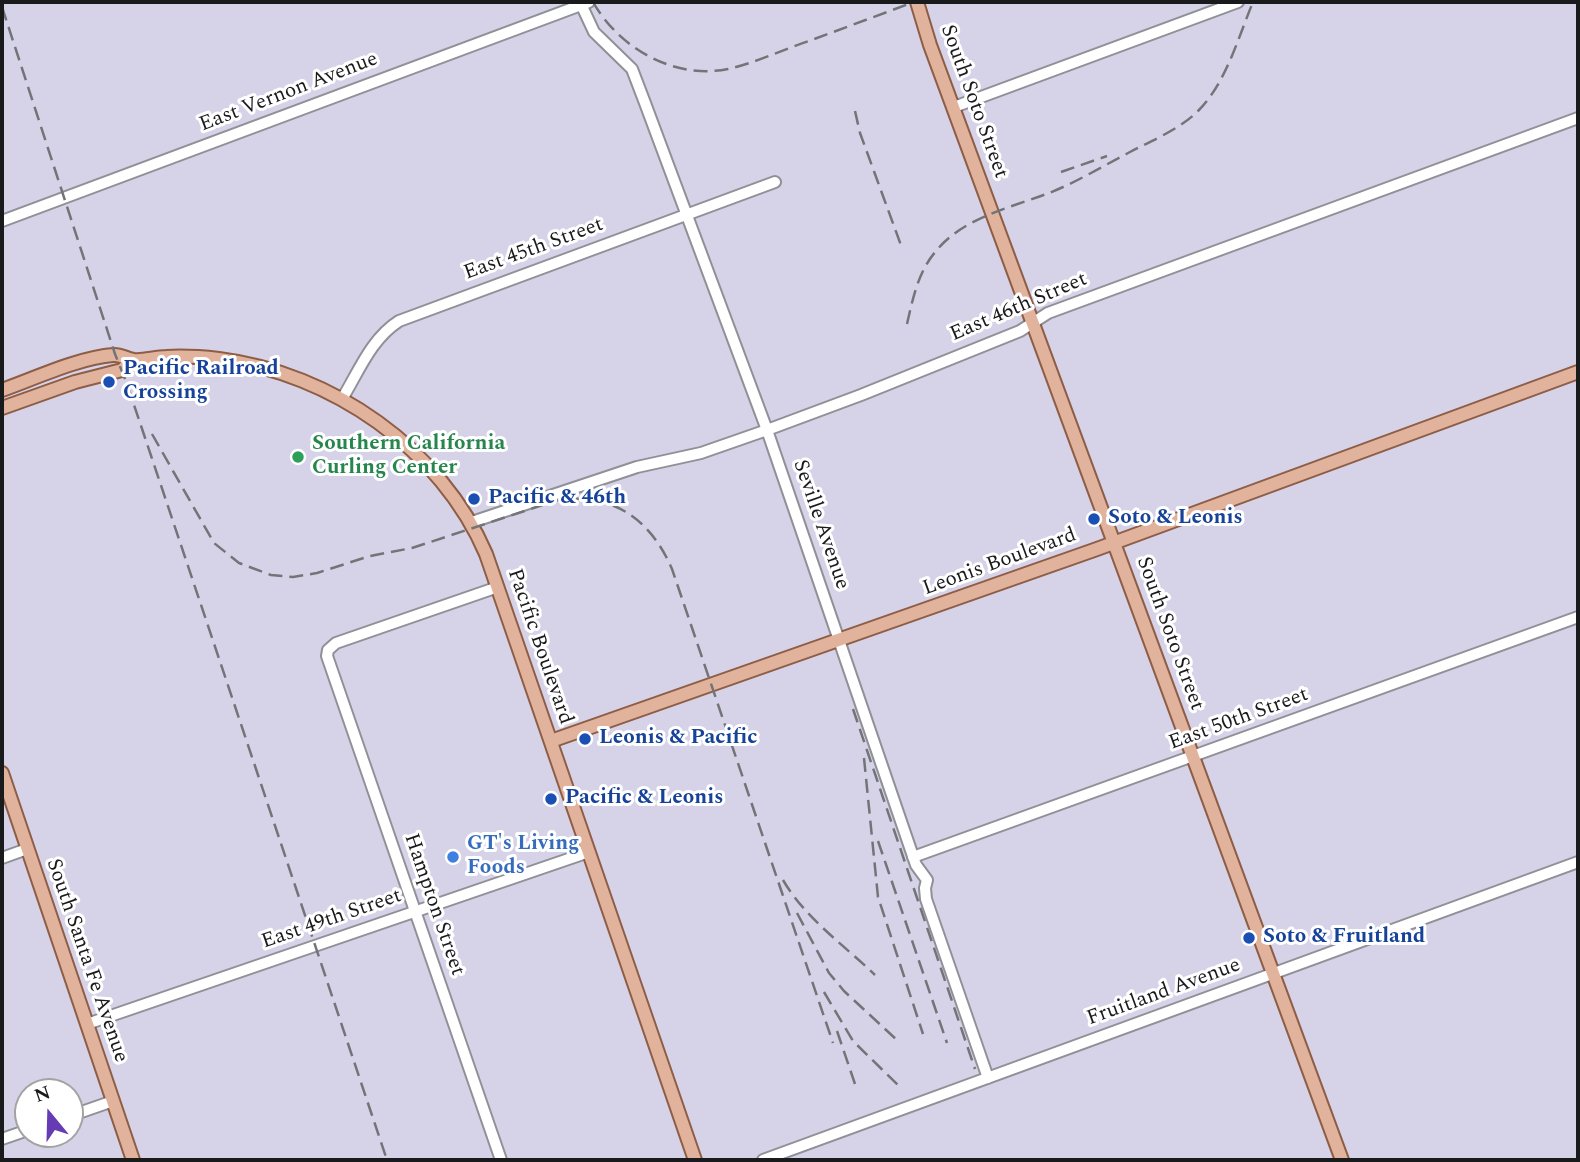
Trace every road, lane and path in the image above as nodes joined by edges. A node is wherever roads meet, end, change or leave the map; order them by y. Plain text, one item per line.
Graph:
1 (917, 2) edge
2 (1238, 2) edge
3 (583, 3) edge
4 (954, 107) junction
5 (1578, 118) edge
6 (775, 182) dead end
7 (686, 214) junction
8 (2, 221) edge
9 (1034, 322) junction
10 (133, 360) junction
11 (1578, 372) edge
12 (2, 390) edge
13 (342, 399) junction
14 (2, 408) edge
15 (767, 430) junction
16 (472, 522) junction
17 (1114, 542) junction
18 (498, 587) junction
19 (1578, 617) edge
20 (838, 640) junction
21 (551, 741) junction
22 (1194, 757) junction
23 (2, 773) edge
24 (27, 849) junction
25 (589, 852) junction
26 (913, 857) junction
27 (2, 858) edge
28 (1578, 862) edge
29 (415, 911) junction
30 (1272, 974) junction
31 (87, 1024) junction
32 (988, 1078) junction
33 (113, 1101) junction
34 (84, 1111) edge
35 (133, 1160) edge
36 (500, 1160) edge
37 (695, 1160) edge
38 (763, 1160) edge
39 (1342, 1160) edge

1 - 4 main road, South Soto Street
2 - 4 street
3 - 7 street, Seville Avenue
3 - 8 street, East Vernon Avenue
4 - 9 main road, South Soto Street
5 - 9 street, East 46th Street
6 - 7 street, East 45th Street
7 - 13 street, East 45th Street
7 - 15 street, Seville Avenue
9 - 15 street, East 46th Street
9 - 17 main road, South Soto Street
10 - 12 main road, Pacific Boulevard
10 - 13 main road, Pacific Boulevard
10 - 14 main road, Pacific Boulevard
11 - 17 main road, Leonis Boulevard
13 - 16 main road, Pacific Boulevard
15 - 16 street, East 46th Street
15 - 20 street, Seville Avenue
16 - 18 main road, Pacific Boulevard
17 - 20 main road, Leonis Boulevard
17 - 22 main road, South Soto Street
18 - 21 main road, Pacific Boulevard
18 - 29 street, Hampton Street
19 - 22 street, East 50th Street
20 - 21 main road, Leonis Boulevard
20 - 26 street, Seville Avenue
21 - 25 main road, Pacific Boulevard
22 - 26 street, East 50th Street
22 - 30 main road, South Soto Street
23 - 24 main road, South Santa Fe Avenue
24 - 27 street
24 - 31 main road, South Santa Fe Avenue
25 - 29 street, East 49th Street
25 - 37 main road, Pacific Boulevard
26 - 32 street, Seville Avenue
28 - 30 street, Fruitland Avenue
29 - 31 street, East 49th Street
29 - 36 street, Hampton Street
30 - 32 street, Fruitland Avenue
30 - 39 main road, South Soto Street
31 - 33 main road, South Santa Fe Avenue
32 - 38 street, Fruitland Avenue
33 - 34 street
33 - 35 main road, South Santa Fe Avenue

